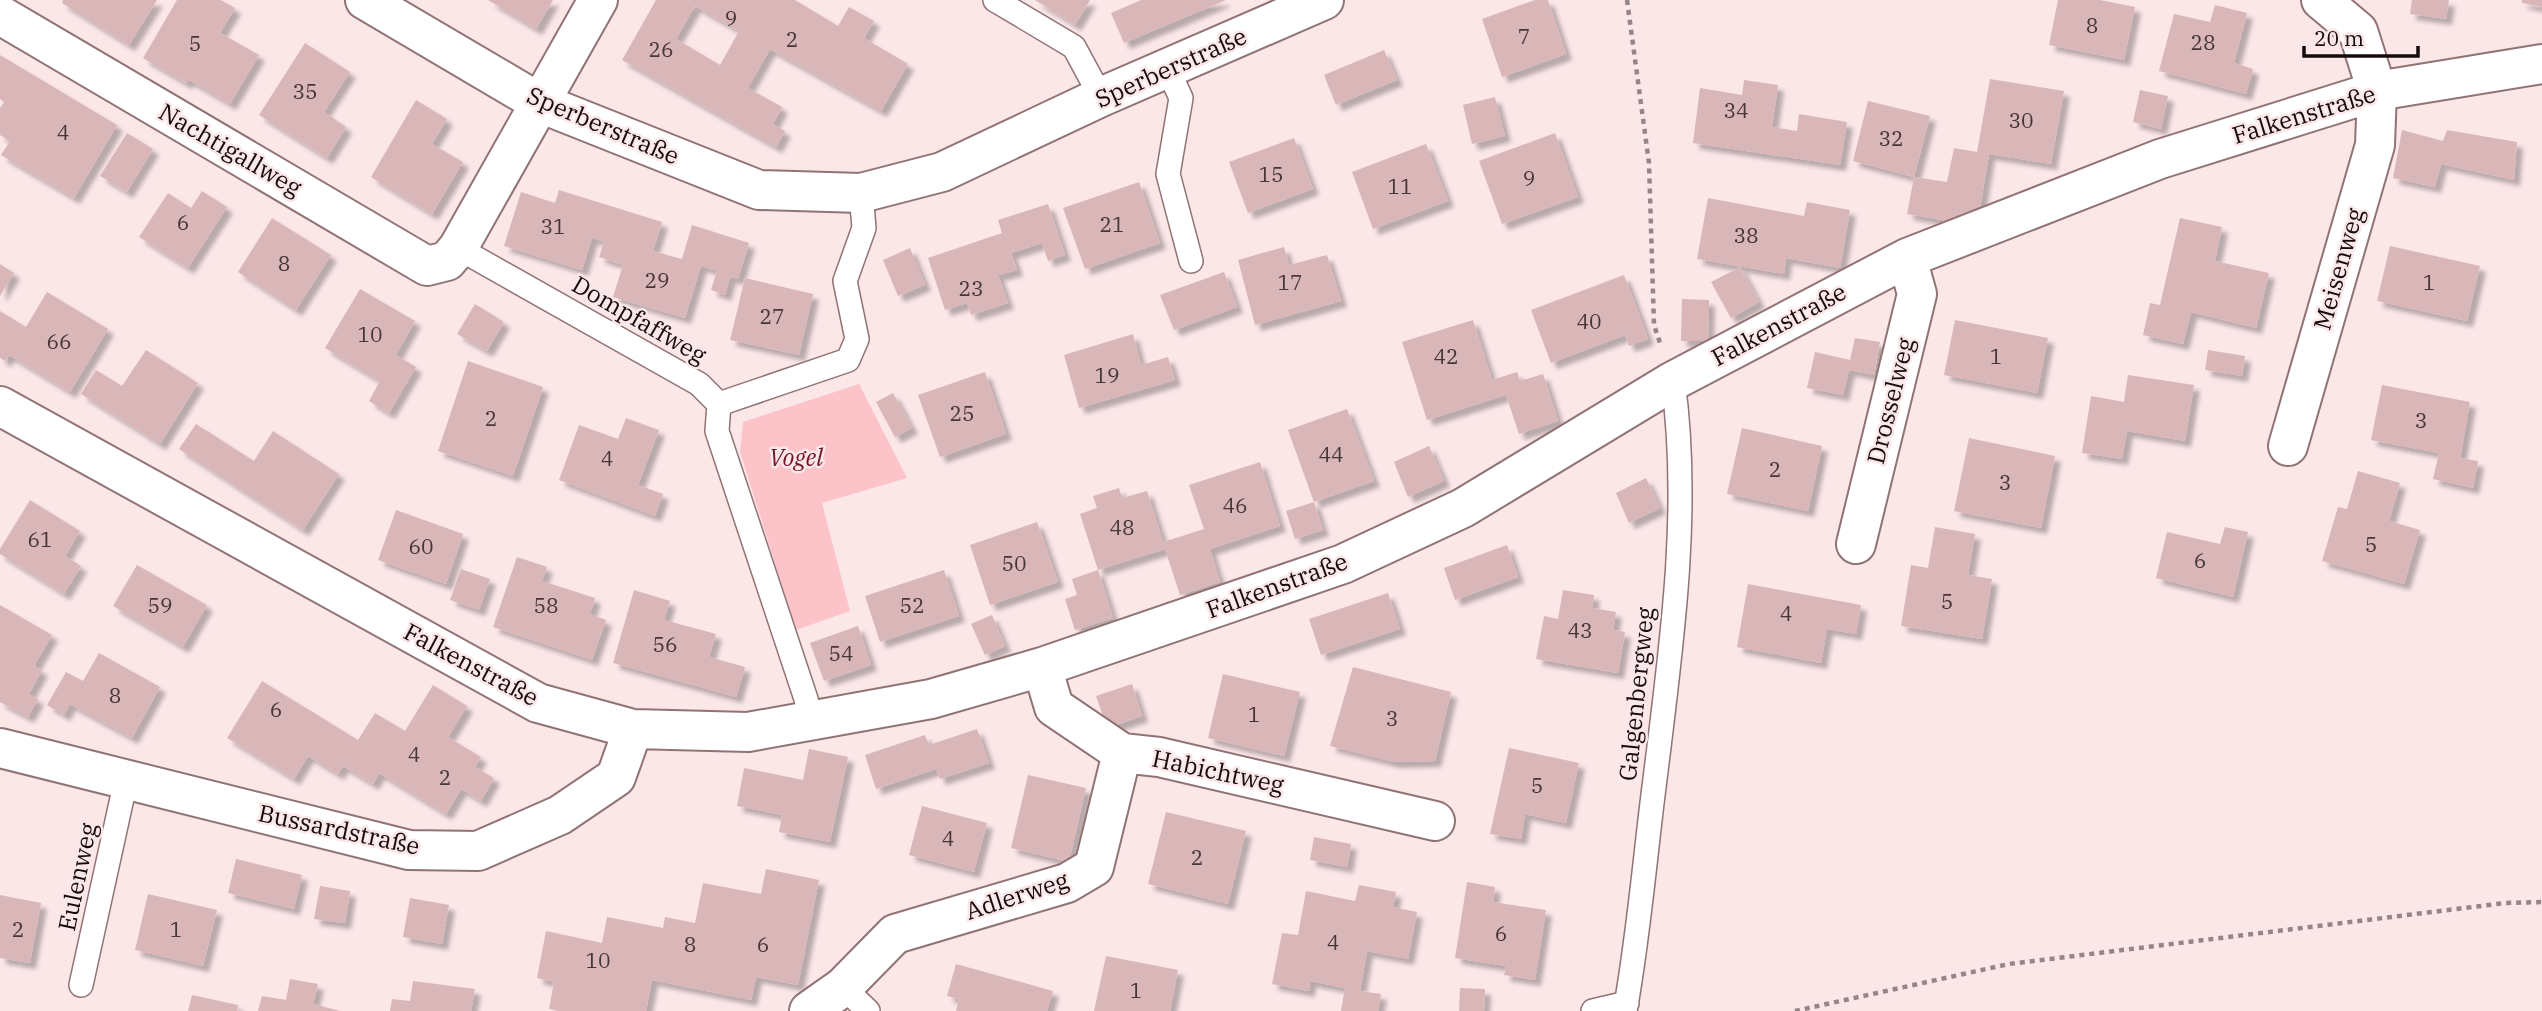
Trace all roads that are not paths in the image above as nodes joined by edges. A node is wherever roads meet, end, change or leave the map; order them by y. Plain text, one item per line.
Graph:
1 (365, 0) edge
2 (598, 0) edge
3 (995, 0) edge
4 (1324, 0) edge
5 (2321, 0) edge
6 (0, 15) edge
7 (2542, 64) edge
8 (1168, 70) junction
9 (2377, 90) junction
10 (1101, 97) junction
11 (540, 103) junction
12 (861, 194) junction
13 (458, 248) junction
14 (1907, 258) junction
15 (1192, 261) dead end
16 (1673, 381) junction
17 (719, 404) junction
18 (0, 406) edge
19 (2288, 446) dead end
20 (1856, 544) dead end
21 (1042, 667) junction
22 (811, 722) junction
23 (633, 729) junction
24 (0, 748) edge
25 (1122, 753) junction
26 (126, 780) junction
27 (1434, 821) dead end
28 (81, 985) dead end
29 (856, 999) edge
30 (1626, 1007) edge
31 (809, 1011) edge
32 (1593, 1011) edge

1 - 11 street, Sperberstraße
2 - 11 street
3 - 10 lane
4 - 8 street, Sperberstraße
5 - 9 street, Meisenweg
6 - 13 street, Nachtigallweg
7 - 9 street, Falkenstraße
8 - 10 street, Sperberstraße
8 - 15 lane
9 - 14 street, Falkenstraße
9 - 19 street, Meisenweg
10 - 12 street, Sperberstraße
11 - 12 street, Sperberstraße
11 - 13 street
12 - 17 lane
13 - 17 lane, Dompfaffweg
14 - 16 street, Falkenstraße
14 - 20 street, Drosselweg
16 - 21 street, Falkenstraße
16 - 30 lane, Galgenbergweg
17 - 22 lane
18 - 23 street, Falkenstraße
21 - 22 street, Falkenstraße
21 - 25 street, Habichtweg
22 - 23 street, Falkenstraße
23 - 26 street, Bussardstraße
24 - 26 street, Bussardstraße
25 - 27 street, Habichtweg
25 - 29 street, Adlerweg
26 - 28 lane, Eulenweg
29 - 31 street, Adlerweg
30 - 32 lane

